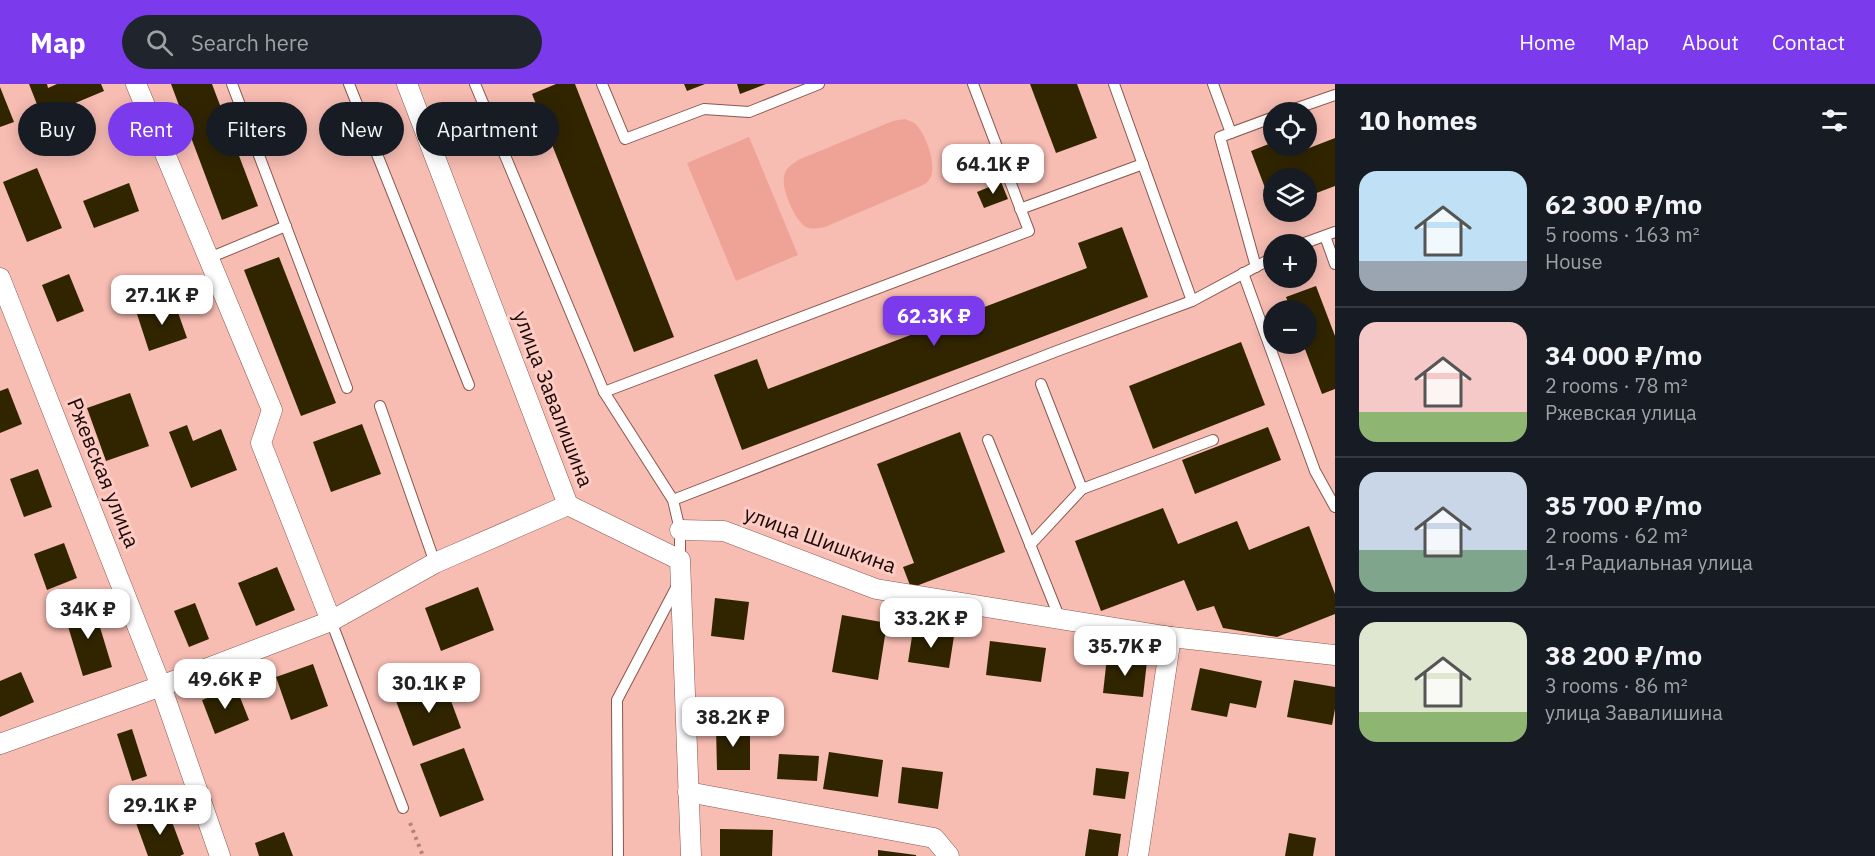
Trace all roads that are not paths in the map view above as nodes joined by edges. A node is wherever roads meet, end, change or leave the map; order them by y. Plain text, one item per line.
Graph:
1 (136, 84) edge
2 (232, 84) edge
3 (349, 84) edge
4 (407, 84) edge
5 (475, 84) edge
6 (602, 84) edge
7 (819, 84) edge
8 (973, 84) edge
9 (1114, 84) edge
10 (1213, 84) edge
11 (1335, 95) edge
12 (1315, 102) edge
13 (1263, 121) edge
14 (1231, 132) junction
15 (1143, 164) junction
16 (1020, 209) junction
17 (286, 226) junction
18 (1330, 234) edge
19 (209, 258) junction
20 (1263, 263) edge
21 (1335, 264) edge
22 (1256, 267) junction
23 (1244, 273) junction
24 (0, 278) edge
25 (1192, 301) junction
26 (1041, 384) dead end
27 (469, 386) dead end
28 (346, 388) dead end
29 (604, 393) junction
30 (380, 406) dead end
31 (988, 440) dead end
32 (1214, 440) dead end
33 (1082, 489) junction
34 (673, 500) junction
35 (568, 505) junction
36 (1335, 507) edge
37 (680, 530) junction
38 (1030, 546) junction
39 (435, 563) junction
40 (681, 570) junction
41 (1060, 619) junction
42 (331, 621) junction
43 (1171, 637) junction
44 (1335, 655) edge
45 (161, 686) junction
46 (0, 744) edge
47 (688, 792) junction
48 (403, 808) road end
49 (220, 856) edge
50 (618, 856) edge
51 (691, 856) edge
52 (949, 856) edge
53 (1138, 856) edge

1 - 19 street
2 - 17 lane
3 - 27 lane
4 - 35 street, улица Завалишина
5 - 29 lane
6 - 7 lane
8 - 16 lane
9 - 15 lane
10 - 14 lane
11 - 12 lane
13 - 14 lane
14 - 22 lane
15 - 16 lane
15 - 25 lane
16 - 29 lane
17 - 19 lane
17 - 28 lane
18 - 21 lane
19 - 42 street
20 - 22 lane
22 - 23 lane
23 - 25 lane
23 - 36 lane
24 - 45 street, Ржевская улица
25 - 34 lane
26 - 33 lane
29 - 34 lane
30 - 39 lane
31 - 38 lane
32 - 33 lane
33 - 38 lane
34 - 37 lane
35 - 39 street
35 - 40 street, улица Завалишина
37 - 40 lane
37 - 41 street, улица Шишкина
38 - 41 lane
39 - 42 street
40 - 47 street
40 - 50 lane
41 - 43 street, улица Шишкина
42 - 45 street
42 - 48 lane
43 - 44 street, улица Шишкина
43 - 53 street
45 - 46 street
45 - 49 street, Ржевская улица
47 - 51 street
47 - 52 street

